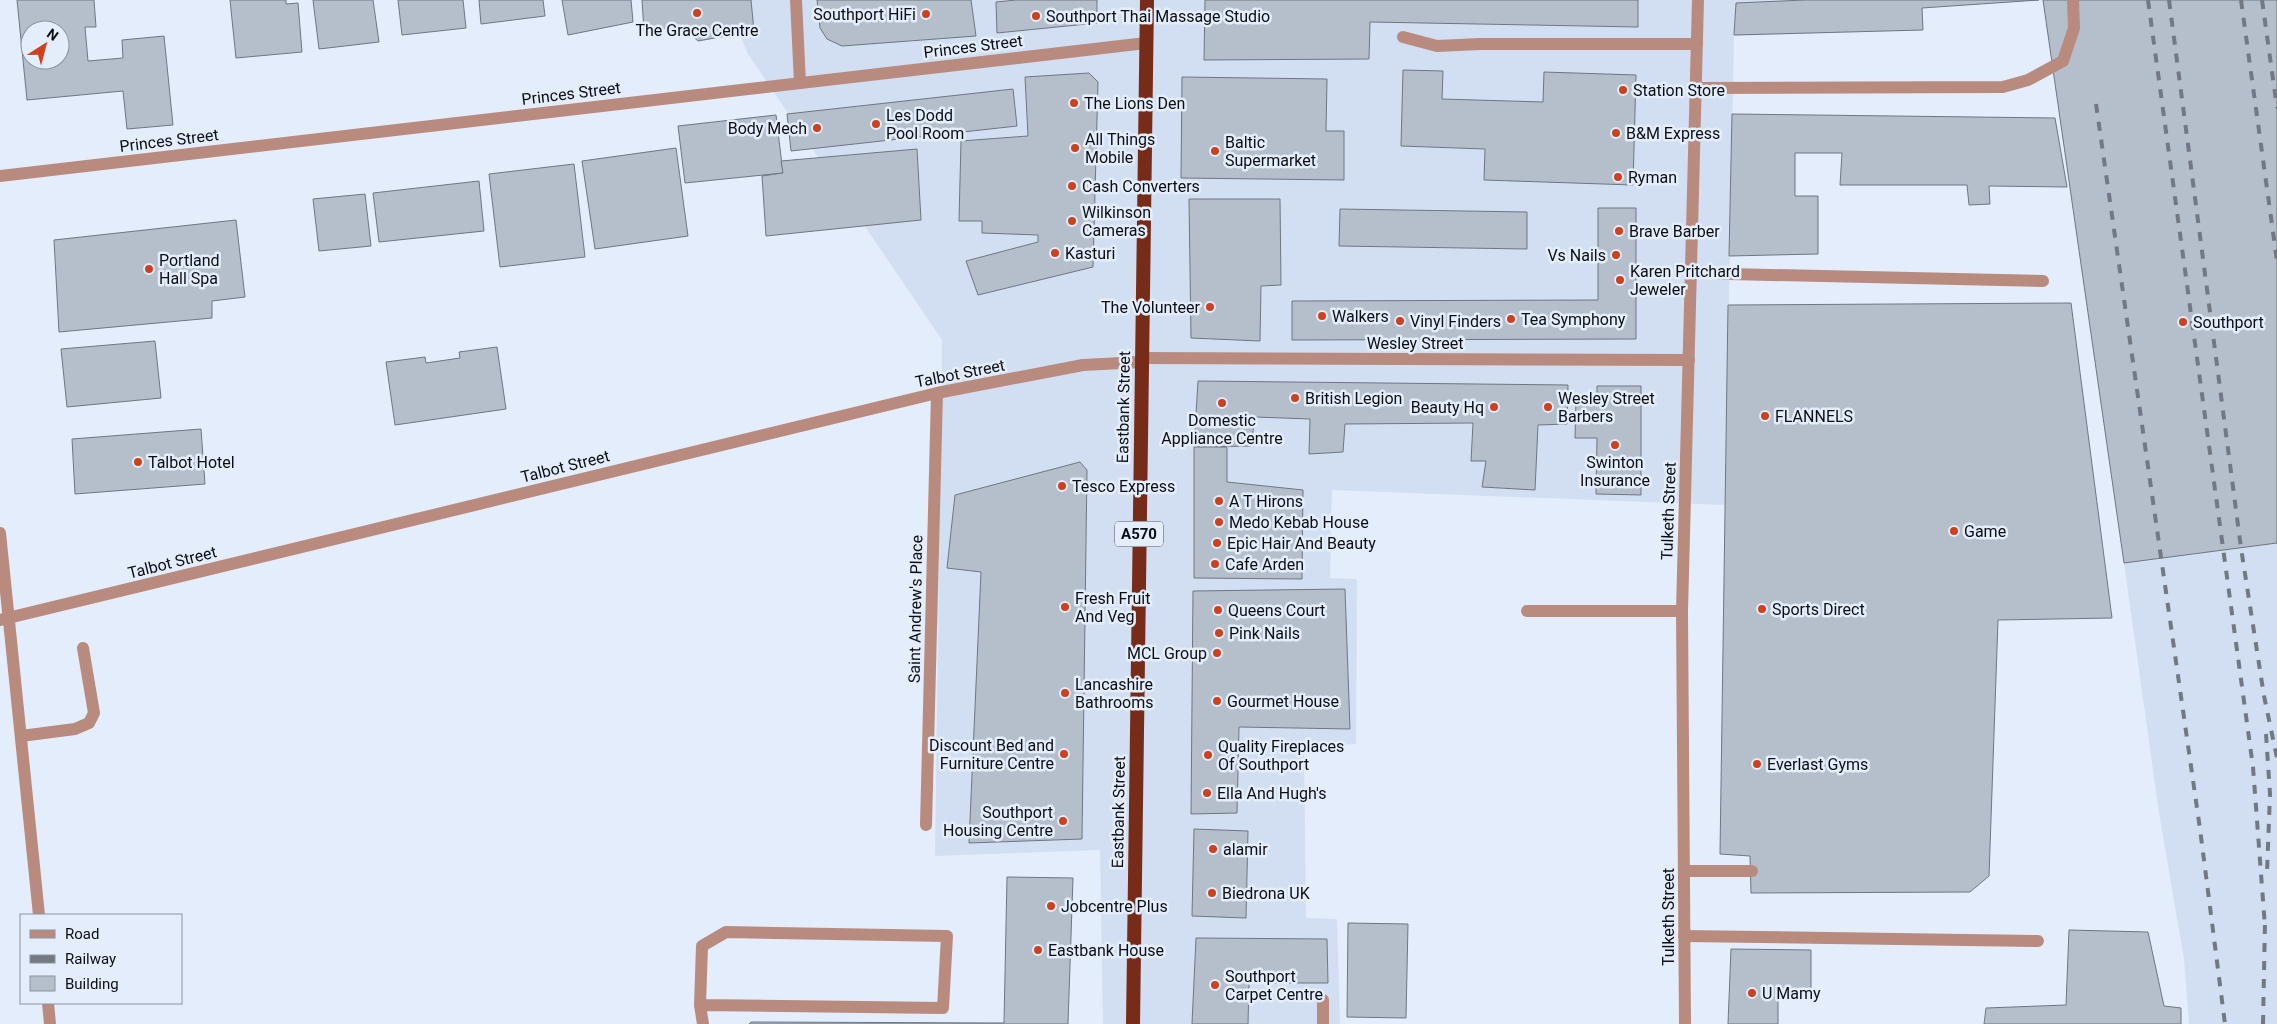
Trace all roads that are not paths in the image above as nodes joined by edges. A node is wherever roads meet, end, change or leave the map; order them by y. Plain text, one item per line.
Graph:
1 (796, 0) edge
2 (1147, 0) edge
3 (1698, 0) edge
4 (2073, 0) edge
5 (1403, 37) dead end
6 (1146, 43) junction
7 (1697, 44) junction
8 (800, 83) junction
9 (1696, 88) junction
10 (0, 176) edge
11 (1691, 271) junction
12 (2043, 281) dead end
13 (1142, 360) junction
14 (1689, 360) junction
15 (937, 393) junction
16 (0, 533) edge
17 (1527, 611) dead end
18 (1682, 611) junction
19 (5, 619) edge
20 (83, 648) dead end
21 (21, 736) junction
22 (926, 825) dead end
23 (1684, 871) junction
24 (1752, 872) dead end
25 (39, 914) edge
26 (1684, 936) junction
27 (2038, 941) dead end
28 (1323, 1000) dead end
29 (48, 1004) edge
30 (700, 1005) junction
31 (50, 1024) edge
32 (702, 1024) edge
33 (1132, 1024) edge
34 (1323, 1024) edge
35 (1685, 1024) edge

1 - 8 street
2 - 6 highway, Eastbank Street / A570
3 - 7 street, Tulketh Street
4 - 9 street
5 - 7 street
6 - 8 street, Princes Street
6 - 13 highway, Eastbank Street / A570
7 - 9 street, Tulketh Street
8 - 10 street, Princes Street
9 - 11 street, Tulketh Street
11 - 12 street
11 - 14 street, Tulketh Street
13 - 14 street, Wesley Street
13 - 15 street, Talbot Street
13 - 33 highway, Eastbank Street / A570
14 - 18 street, Tulketh Street
15 - 19 street, Talbot Street
15 - 22 street, Saint Andrew's Place
16 - 19 street
17 - 18 street
18 - 23 street, Tulketh Street
19 - 21 street
20 - 21 street
21 - 25 street
23 - 24 street
23 - 26 street, Tulketh Street
26 - 27 street
26 - 35 street, Tulketh Street
28 - 34 street
29 - 31 street
30 - 30 street
30 - 32 street

